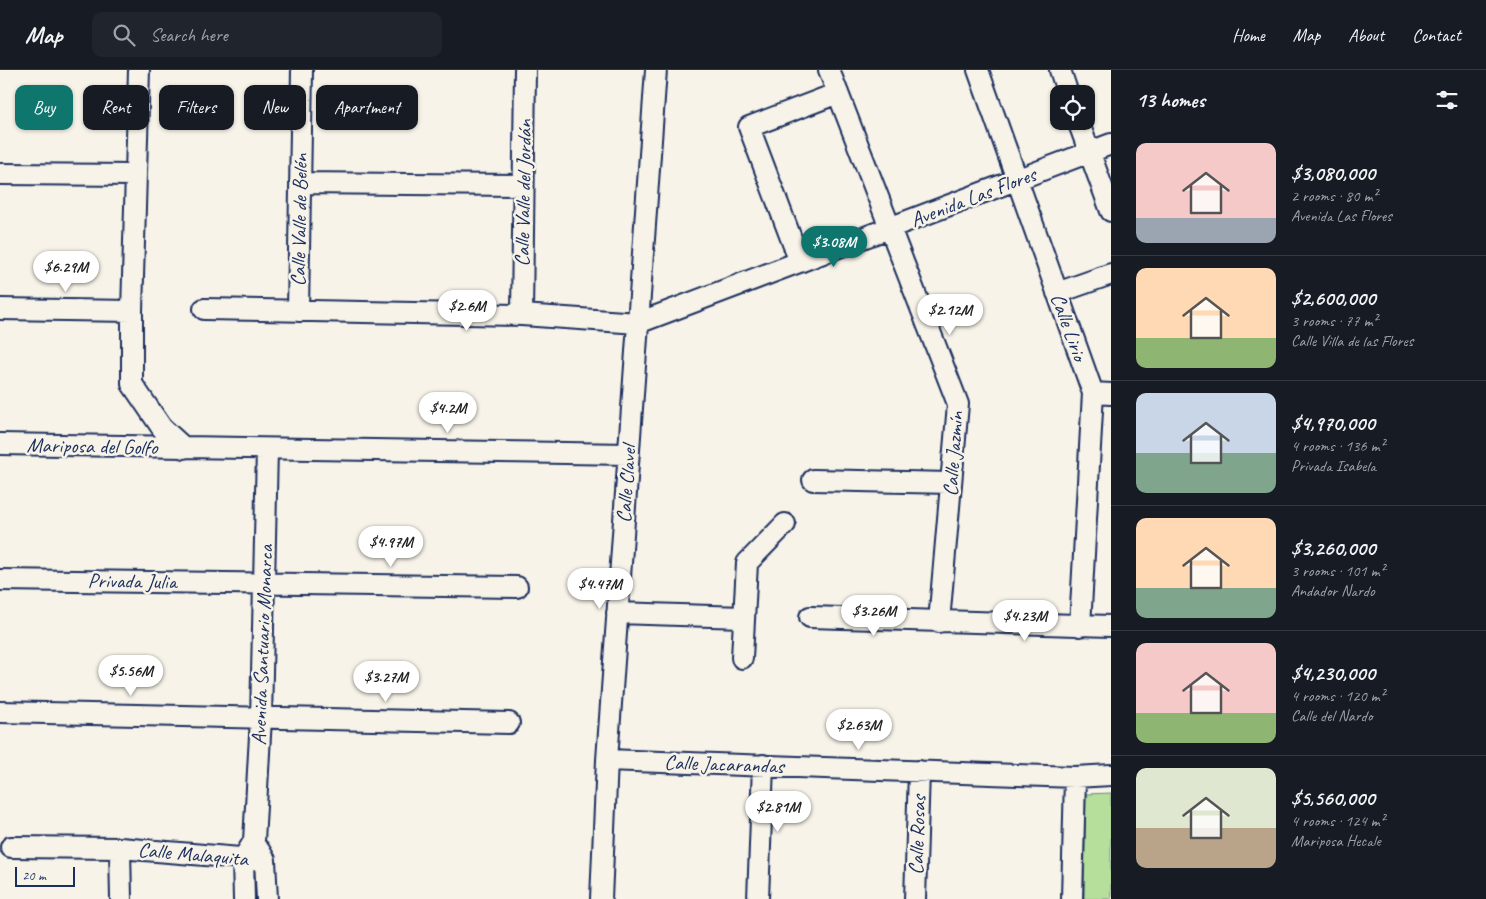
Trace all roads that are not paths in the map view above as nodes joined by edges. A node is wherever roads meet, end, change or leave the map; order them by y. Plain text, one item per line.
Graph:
1 (139, 70) edge
2 (302, 70) edge
3 (526, 70) edge
4 (656, 70) edge
5 (829, 70) edge
6 (978, 70) edge
7 (1060, 70) edge
8 (1065, 85) edge
9 (838, 93) junction
10 (1081, 130) edge
11 (1111, 144) edge
12 (1089, 153) junction
13 (0, 174) edge
14 (136, 175) junction
15 (1017, 180) junction
16 (300, 183) junction
17 (523, 185) junction
18 (1111, 211) edge
19 (890, 228) junction
20 (800, 262) junction
21 (1111, 274) edge
22 (1057, 293) junction
23 (204, 308) dead end
24 (0, 310) edge
25 (132, 311) junction
26 (298, 311) junction
27 (522, 315) junction
28 (638, 323) junction
29 (1102, 394) edge
30 (0, 444) edge
31 (184, 448) junction
32 (267, 449) junction
33 (629, 454) junction
34 (813, 480) dead end
35 (951, 483) junction
36 (785, 524) dead end
37 (0, 580) edge
38 (264, 583) junction
39 (517, 588) dead end
40 (617, 613) junction
41 (810, 617) dead end
42 (743, 618) junction
43 (939, 622) junction
44 (1080, 626) junction
45 (1111, 626) edge
46 (742, 658) dead end
47 (0, 712) edge
48 (262, 718) junction
49 (509, 723) dead end
50 (607, 760) junction
51 (764, 765) junction
52 (919, 771) junction
53 (1111, 775) edge
54 (1075, 777) junction
55 (254, 841) junction
56 (11, 847) dead end
57 (120, 848) junction
58 (244, 859) junction
59 (265, 860) junction
60 (121, 899) edge
61 (244, 899) edge
62 (267, 899) edge
63 (602, 899) edge
64 (758, 899) edge
65 (915, 899) edge
66 (1072, 899) edge

1 - 14 street
2 - 16 street, Calle Valle de Belén
3 - 17 street, Calle Valle del Jordán
4 - 28 street, Calle Clavel
5 - 9 street, Calle Jazmín
6 - 15 street, Calle Lirio
7 - 8 street
9 - 19 street, Calle Jazmín
9 - 20 street
10 - 12 street
11 - 12 street, Avenida Las Flores
12 - 15 street, Avenida Las Flores
12 - 18 street
13 - 14 street
14 - 25 street
15 - 19 street, Avenida Las Flores
15 - 22 street, Calle Lirio
16 - 17 street
16 - 26 street, Calle Valle de Belén
17 - 27 street, Calle Valle del Jordán
19 - 20 street, Avenida Las Flores
19 - 35 street, Calle Jazmín
20 - 28 street, Avenida Las Flores
21 - 22 street
22 - 29 street, Calle Lirio
23 - 26 street
24 - 25 street
25 - 31 street
26 - 27 street
27 - 28 street
28 - 33 street, Calle Clavel
29 - 44 street, Calle Lirio
30 - 31 street, Mariposa del Golfo
31 - 32 street, Mariposa del Golfo
32 - 33 street
32 - 38 street, Avenida Santuario Monarca
33 - 40 street, Calle Clavel
34 - 35 street
35 - 43 street, Calle Jazmín
36 - 42 street
37 - 38 street, Privada Julia
38 - 39 street, Privada Julia
38 - 48 street, Avenida Santuario Monarca
40 - 42 street
40 - 50 street, Calle Clavel
41 - 43 street
42 - 46 street
43 - 44 street
44 - 45 street
47 - 48 street
48 - 49 street
48 - 55 street, Avenida Santuario Monarca
50 - 51 street, Calle Jacarandas
50 - 63 street, Calle Clavel
51 - 52 street, Calle Jacarandas
51 - 64 street
52 - 54 street, Calle Jacarandas
52 - 65 street, Calle Rosas
53 - 54 street, Calle Jacarandas
54 - 66 street
55 - 58 street, Avenida Santuario Monarca
55 - 59 street
56 - 57 street, Calle Malaquita
57 - 58 street, Calle Malaquita
57 - 60 street, Calle Malaquita
58 - 59 street, Calle Malaquita
58 - 61 street, Avenida Santuario Monarca
59 - 62 street

